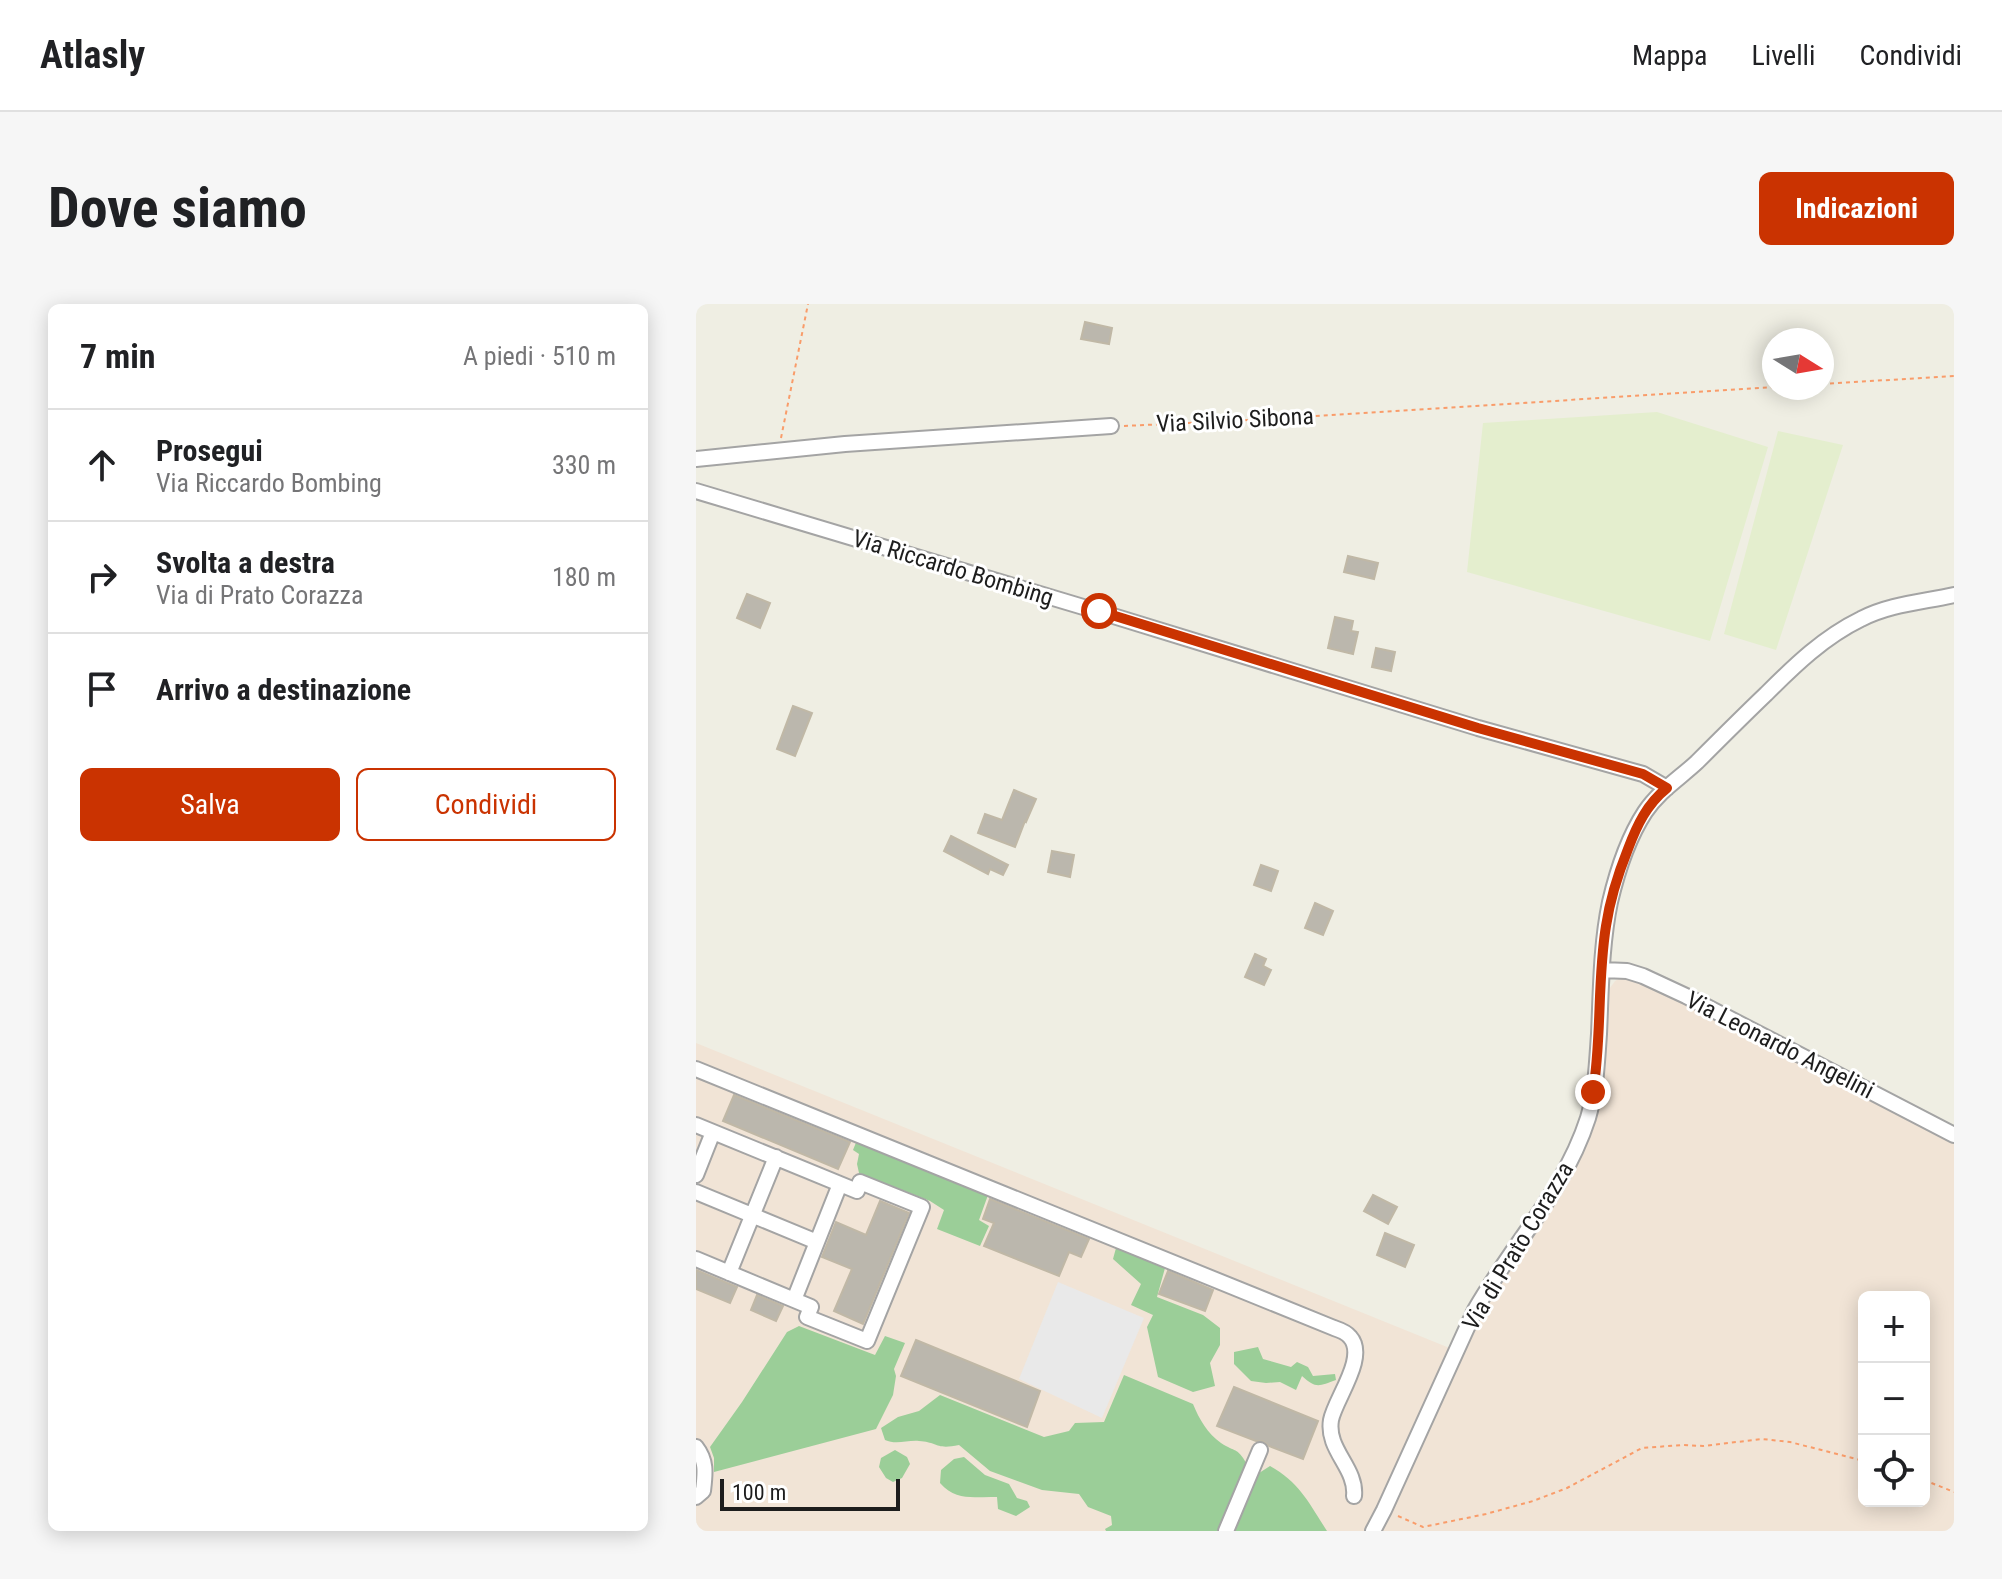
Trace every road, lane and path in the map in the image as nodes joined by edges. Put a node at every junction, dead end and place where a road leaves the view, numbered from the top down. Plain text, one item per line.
1 (808, 304) edge
2 (1954, 376) edge
3 (1834, 383) edge
4 (1762, 388) edge
5 (1111, 426) joint
6 (778, 451) junction
7 (696, 459) edge
8 (696, 491) edge
9 (1954, 595) edge
10 (1667, 788) junction
11 (1602, 970) junction
12 (696, 1069) edge
13 (696, 1125) edge
14 (713, 1132) junction
15 (1954, 1135) edge
16 (776, 1157) junction
17 (696, 1175) edge
18 (840, 1184) junction
19 (696, 1192) edge
20 (752, 1215) junction
21 (817, 1242) junction
22 (696, 1259) edge
23 (729, 1273) junction
24 (794, 1300) junction
25 (696, 1447) edge
26 (1260, 1450) dead end
27 (1858, 1459) edge
28 (1930, 1482) edge
29 (1954, 1492) edge
30 (1354, 1496) dead end
31 (696, 1497) edge
32 (1384, 1510) junction
33 (1439, 1523) junction
34 (1423, 1529) edge
35 (1226, 1531) edge
36 (1373, 1531) edge
37 (1439, 1531) edge

1 - 6 path
2 - 3 path
4 - 5 path, Via Silvio Sibona
5 - 6 street
6 - 7 street
8 - 10 street, Via Riccardo Bombing
9 - 10 street, Via di Prato Corazza
10 - 11 street, Via di Prato Corazza
11 - 15 street, Via Leonardo Angelini
11 - 32 street, Via di Prato Corazza
12 - 30 street
13 - 14 street
14 - 16 street
14 - 17 street
16 - 18 street
16 - 20 street
18 - 21 street
18 - 24 street
19 - 20 street
20 - 21 street
20 - 23 street
21 - 24 street
22 - 23 street
23 - 24 street
25 - 31 street
26 - 35 street
27 - 33 path
28 - 29 path
32 - 34 path
32 - 36 street, Via di Prato Corazza
33 - 34 path
33 - 37 path

